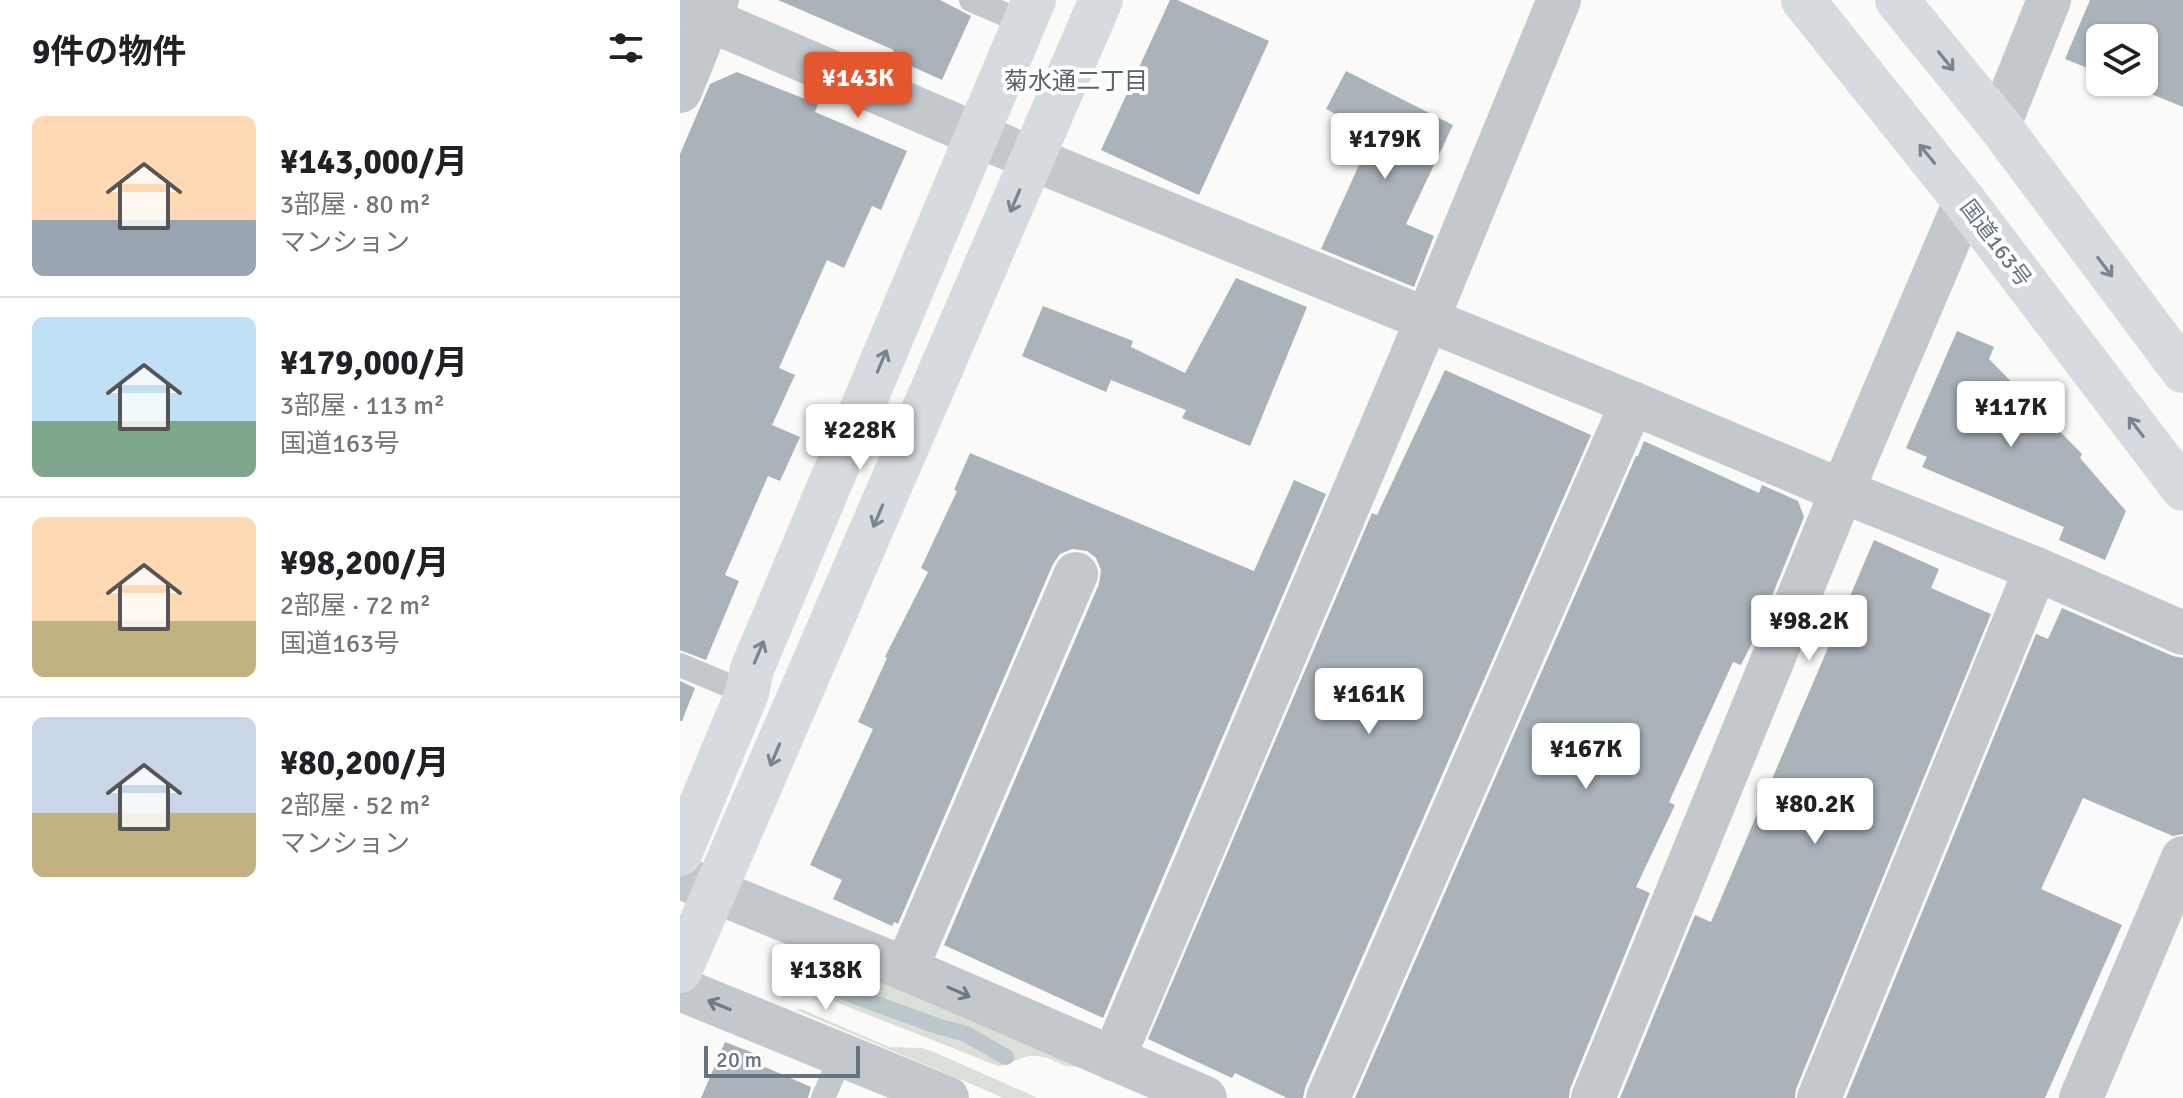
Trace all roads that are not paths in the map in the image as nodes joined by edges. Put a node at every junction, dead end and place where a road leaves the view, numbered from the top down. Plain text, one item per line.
1 (971, 0) edge
2 (1101, 0) edge
3 (1559, 0) edge
4 (1803, 0) edge
5 (1897, 0) edge
6 (2049, 0) edge
7 (702, 9) edge
8 (1030, 11) edge
9 (680, 91) edge
10 (1999, 125) junction
11 (978, 134) junction
12 (1033, 159) junction
13 (1965, 202) junction
14 (1427, 320) junction
15 (2183, 371) edge
16 (1632, 403) junction
17 (2183, 489) edge
18 (1842, 491) junction
19 (2036, 569) junction
20 (1076, 574) dead end
21 (2183, 633) edge
22 (680, 665) edge
23 (747, 693) junction
24 (680, 854) edge
25 (2183, 858) edge
26 (698, 884) edge
27 (906, 969) junction
28 (680, 971) edge
29 (680, 989) edge
30 (842, 1055) junction
31 (1113, 1059) junction
32 (823, 1098) edge
33 (947, 1098) edge
34 (1205, 1098) edge
35 (1328, 1098) edge
36 (1593, 1098) edge
37 (1819, 1098) edge
38 (2081, 1098) edge

1 - 8 lane
2 - 12 main road
3 - 14 street
13 -> 4 main road, 国道163号
5 -> 10 main road
6 - 10 street
7 - 9 street
7 - 11 street
8 - 11 main road
10 -> 15 main road
11 - 12 street
23 -> 11 main road
12 - 14 street
12 -> 26 main road
17 -> 13 main road, 国道163号
13 - 18 street
14 - 16 street
14 - 31 street
16 - 18 street
16 - 35 street
18 - 19 street
18 - 36 street
19 - 21 street
19 - 37 street
20 - 27 street
22 - 23 lane
23 - 24 main road
25 - 38 street
26 - 27 street
26 - 28 main road
27 -> 31 street
30 -> 29 street
30 - 32 lane
30 - 33 street
31 - 34 street

